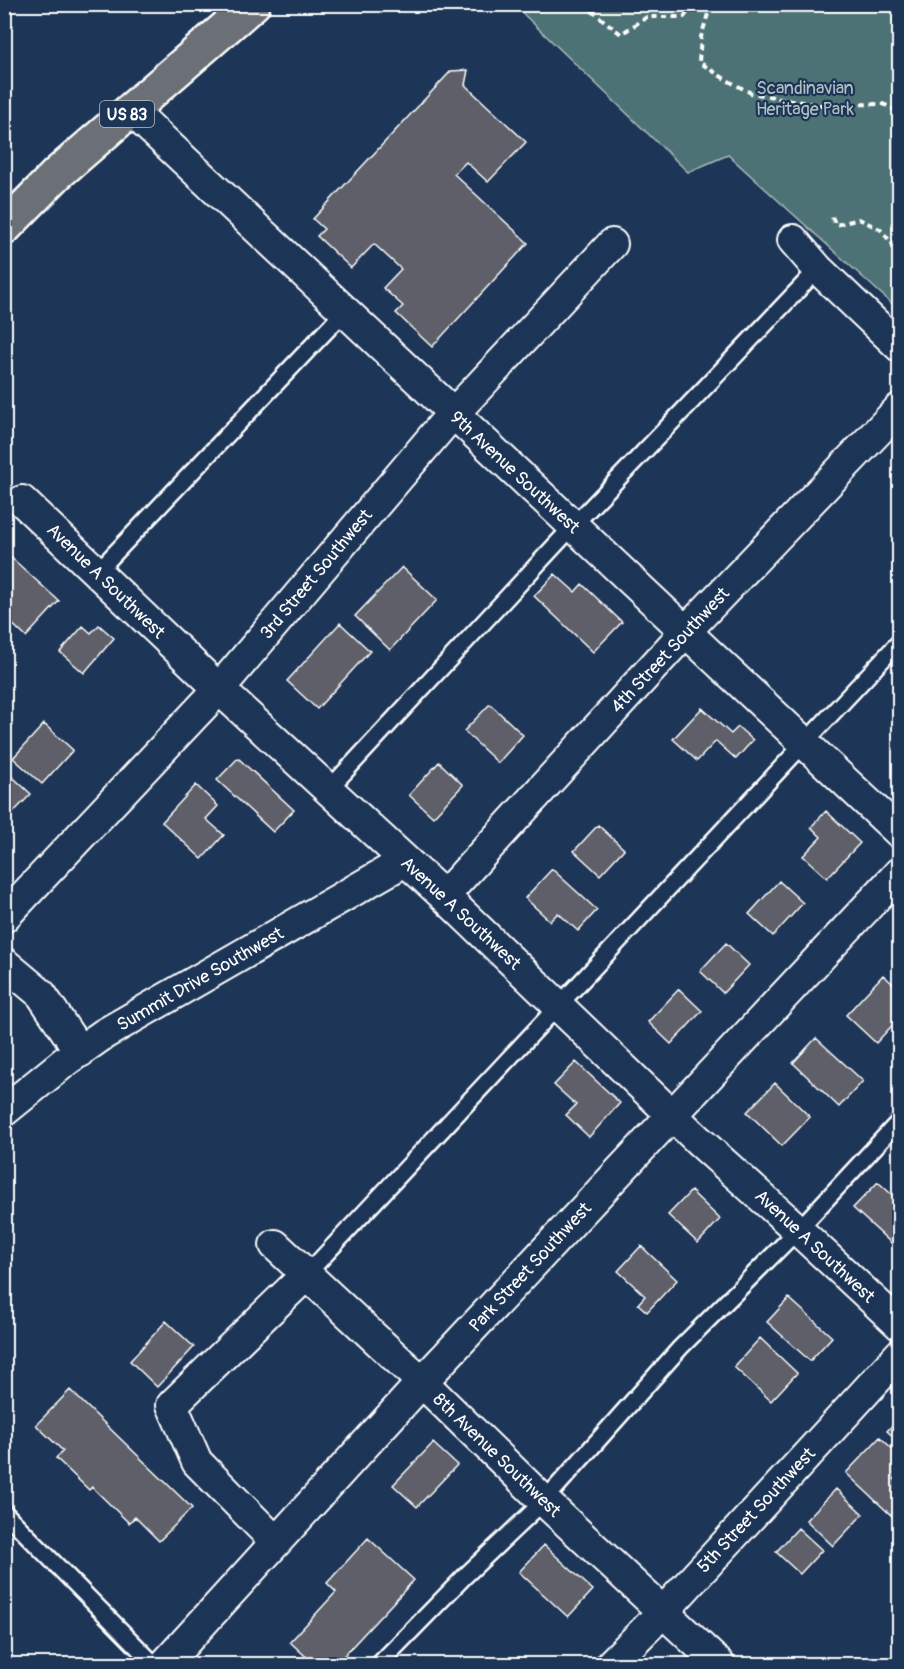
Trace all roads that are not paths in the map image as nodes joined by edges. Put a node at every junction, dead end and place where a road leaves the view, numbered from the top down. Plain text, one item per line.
1 (254, 4) edge
2 (131, 110) junction
3 (4, 228) edge
4 (793, 240) dead end
5 (612, 244) dead end
6 (818, 269) junction
7 (345, 311) junction
8 (900, 347) edge
9 (900, 408) edge
10 (453, 414) junction
11 (22, 501) dead end
12 (573, 526) junction
13 (97, 572) junction
14 (685, 632) junction
15 (900, 641) edge
16 (219, 689) junction
17 (805, 744) junction
18 (329, 789) junction
19 (900, 833) edge
20 (405, 861) junction
21 (900, 872) edge
22 (444, 896) junction
23 (11, 910) edge
24 (4, 963) edge
25 (559, 1005) junction
26 (80, 1052) junction
27 (4, 1111) edge
28 (673, 1114) junction
29 (900, 1120) edge
30 (798, 1230) junction
31 (275, 1245) dead end
32 (307, 1274) junction
33 (900, 1325) edge
34 (900, 1354) edge
35 (422, 1382) junction
36 (544, 1501) junction
37 (4, 1512) edge
38 (276, 1542) junction
39 (663, 1612) junction
40 (154, 1665) edge
41 (165, 1665) edge
42 (379, 1665) edge
43 (611, 1665) edge
44 (719, 1665) edge

1 - 2 main road, US 83
2 - 3 main road, US 83
2 - 7 street, 9th Avenue Southwest
4 - 6 street
5 - 10 street, 3rd Street Southwest
6 - 8 street
6 - 12 lane
7 - 10 street, 9th Avenue Southwest
7 - 13 lane
9 - 14 street, 4th Street Southwest
10 - 12 street, 9th Avenue Southwest
10 - 16 street, 3rd Street Southwest
11 - 13 street, Avenue A Southwest
12 - 14 street, 9th Avenue Southwest
12 - 18 lane
13 - 16 street, Avenue A Southwest
14 - 17 street, 9th Avenue Southwest
14 - 22 street, 4th Street Southwest
15 - 17 lane
16 - 18 street, Avenue A Southwest
16 - 23 street, 3rd Street Southwest
17 - 19 street, 9th Avenue Southwest
17 - 25 lane
18 - 20 street, Avenue A Southwest
20 - 22 street, Avenue A Southwest
20 - 26 street, Summit Drive Southwest
21 - 28 street, Park Street Southwest
22 - 25 street, Avenue A Southwest
24 - 26 street
25 - 28 street, Avenue A Southwest
25 - 32 lane
26 - 27 street, Summit Drive Southwest
28 - 30 street, Avenue A Southwest
28 - 35 street, Park Street Southwest
29 - 30 lane
30 - 33 street, Avenue A Southwest
30 - 36 lane
31 - 32 street, 8th Avenue Southwest
32 - 35 street, 8th Avenue Southwest
32 - 38 street
34 - 39 street, 5th Street Southwest
35 - 36 street, 8th Avenue Southwest
35 - 38 street, Park Street Southwest
36 - 39 street, 8th Avenue Southwest
36 - 42 lane
37 - 40 lane
38 - 41 street, Park Street Southwest
39 - 43 street, 5th Street Southwest
39 - 44 street, 8th Avenue Southwest

